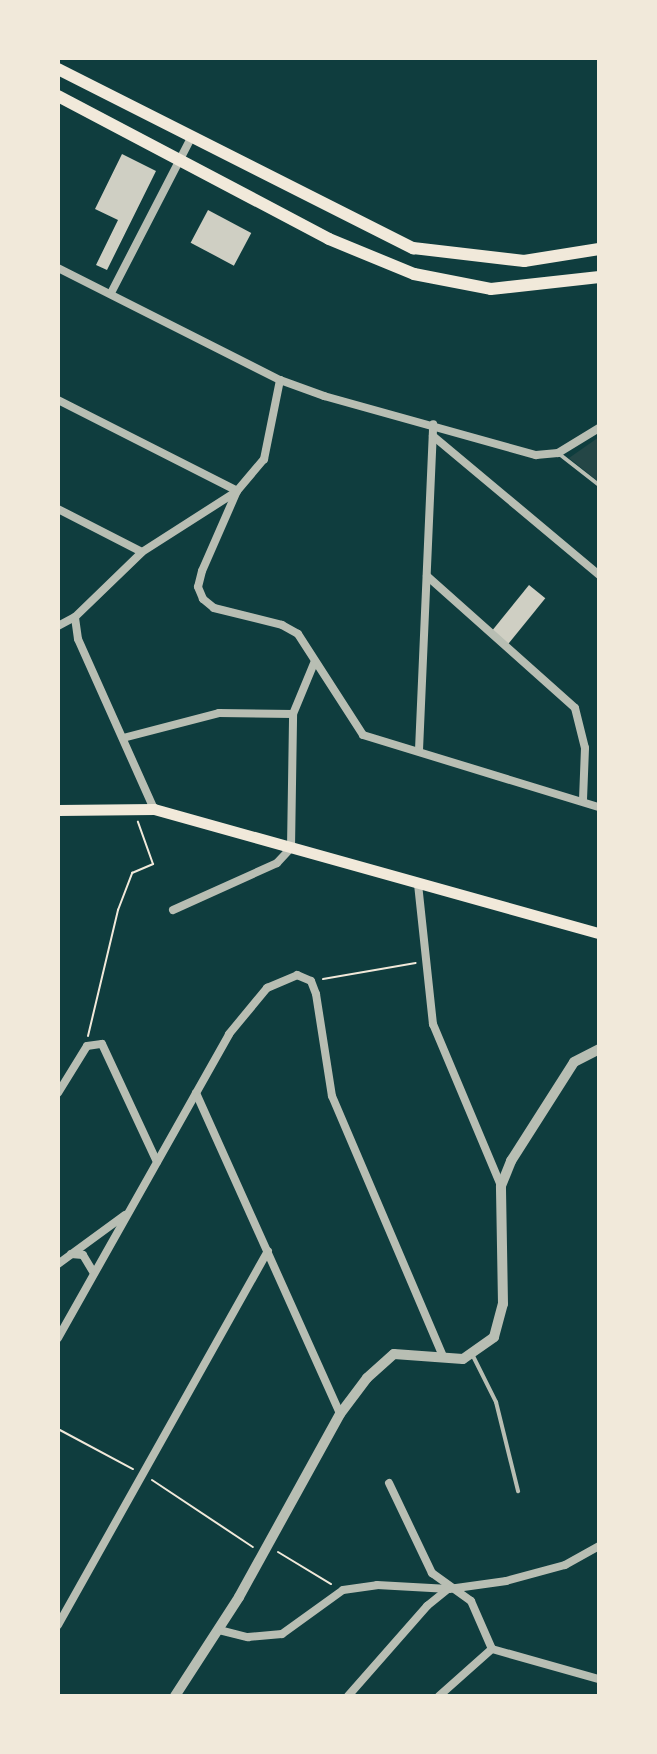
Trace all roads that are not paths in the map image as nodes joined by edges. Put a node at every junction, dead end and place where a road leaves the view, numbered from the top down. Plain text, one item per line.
1 (58, 69) edge
2 (58, 96) edge
3 (191, 138) junction
4 (178, 161) junction
5 (599, 249) edge
6 (58, 268) edge
7 (599, 277) edge
8 (111, 293) junction
9 (280, 380) junction
10 (58, 400) edge
11 (433, 424) junction
12 (599, 428) edge
13 (433, 436) junction
14 (558, 453) junction
15 (599, 485) edge
16 (237, 491) junction
17 (58, 509) edge
18 (142, 552) junction
19 (599, 575) edge
20 (427, 576) junction
21 (75, 617) junction
22 (58, 626) edge
23 (315, 661) junction
24 (293, 714) junction
25 (123, 738) junction
26 (419, 750) junction
27 (583, 801) junction
28 (599, 807) edge
29 (154, 809) junction
30 (58, 810) edge
31 (291, 848) junction
32 (418, 884) junction
33 (173, 910) dead end
34 (599, 933) edge
35 (599, 1049) edge
36 (58, 1093) edge
37 (196, 1093) junction
38 (157, 1162) junction
39 (501, 1186) junction
40 (129, 1213) junction
41 (268, 1251) junction
42 (71, 1255) junction
43 (58, 1264) edge
44 (94, 1274) junction
45 (58, 1338) edge
46 (472, 1354) junction
47 (443, 1356) junction
48 (340, 1414) junction
49 (389, 1483) dead end
50 (518, 1491) dead end
51 (599, 1546) edge
52 (449, 1589) junction
53 (58, 1625) edge
54 (219, 1630) junction
55 (492, 1649) junction
56 (599, 1679) edge
57 (175, 1696) edge
58 (348, 1696) edge
59 (439, 1696) edge

1 - 3 main road
2 - 4 main road
3 - 4 street
3 - 5 main road
4 - 7 main road
4 - 8 street
6 - 8 street
8 - 9 street
9 - 11 street
9 - 16 street
10 - 16 street
11 - 13 street
11 - 14 street
12 - 14 street
13 - 19 street
13 - 20 street
14 - 15 lane
16 - 18 street
16 - 23 street
17 - 18 street
18 - 21 street
20 - 26 street
20 - 27 street
21 - 22 street
21 - 25 street
23 - 24 street
23 - 26 street
24 - 25 street
24 - 31 street
25 - 29 street
26 - 27 street
27 - 28 street
29 - 30 main road
29 - 31 main road
31 - 32 main road
31 - 33 street
32 - 34 main road
32 - 39 street
35 - 39 street
36 - 38 street
37 - 38 street
37 - 41 street
37 - 47 street
38 - 40 street
39 - 46 street
40 - 42 street
40 - 44 street
41 - 48 street
41 - 53 street
42 - 43 street
42 - 44 street
44 - 45 street
46 - 47 street
46 - 50 lane
47 - 48 street
48 - 54 street
49 - 52 street
51 - 52 street
52 - 54 street
52 - 55 street
52 - 58 street
54 - 57 street
55 - 56 street
55 - 59 street

